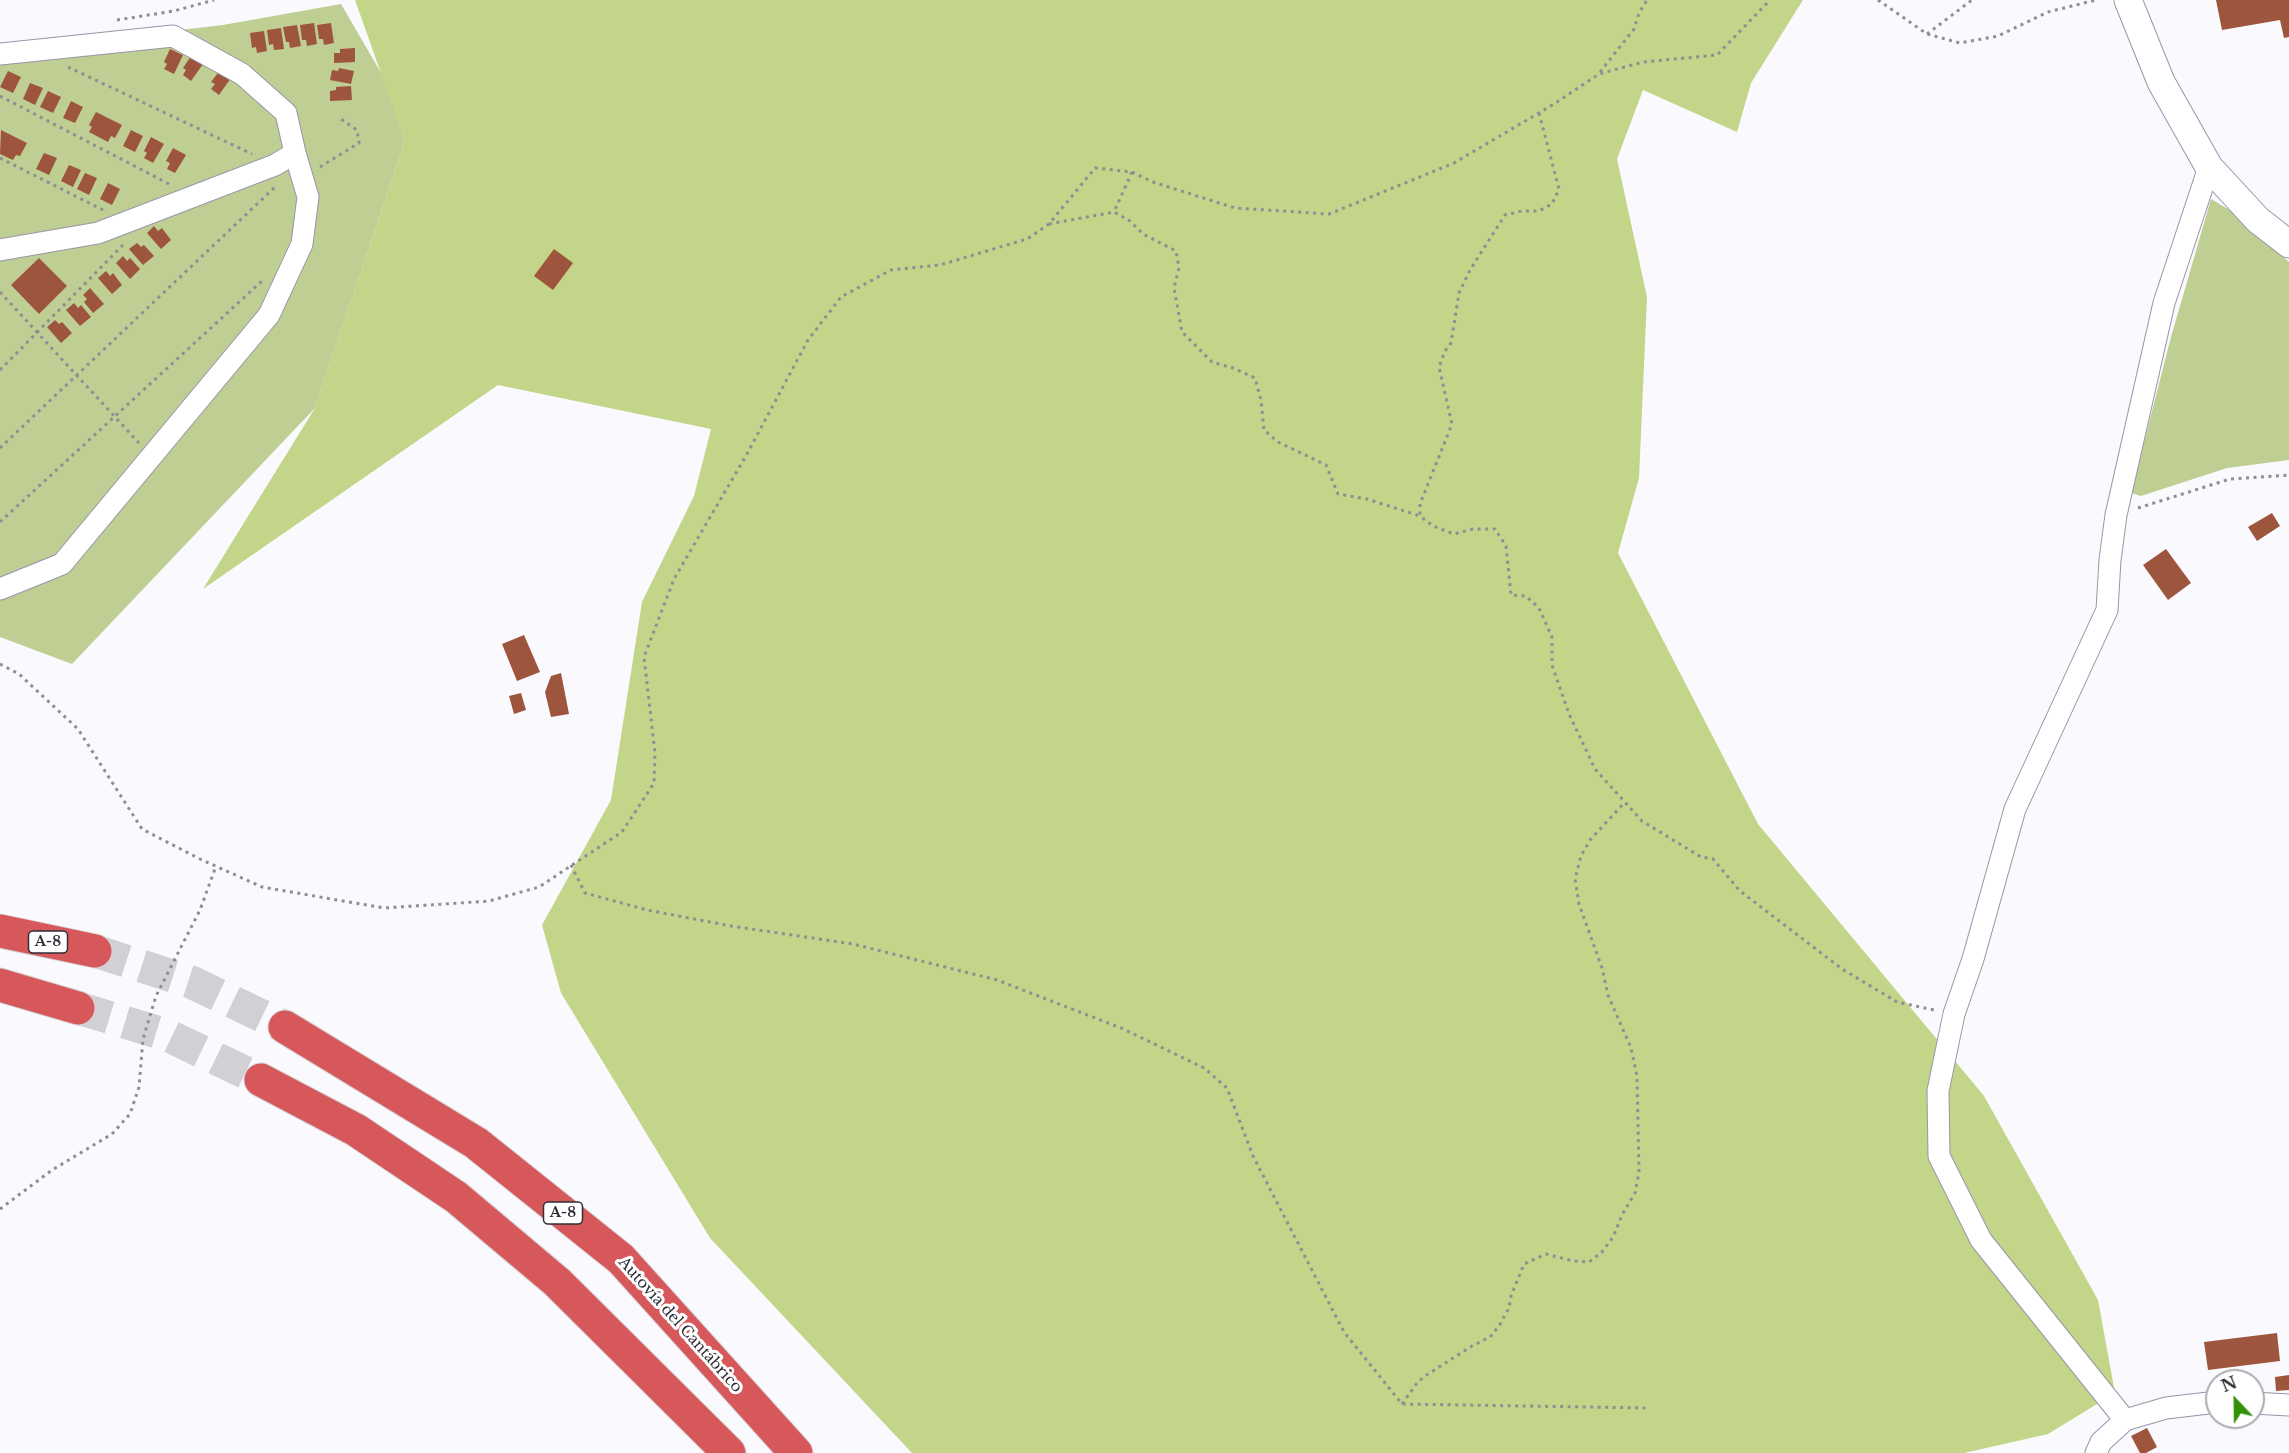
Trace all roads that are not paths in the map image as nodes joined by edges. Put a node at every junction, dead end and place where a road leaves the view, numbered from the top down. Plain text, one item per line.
1 (2128, 0) edge
2 (0, 54) edge
3 (295, 153) junction
4 (2209, 166) junction
5 (2289, 244) edge
6 (0, 250) edge
7 (0, 590) edge
8 (0, 914) edge
9 (0, 931) edge
10 (54, 943) junction
11 (95, 951) tunnel mouth
12 (0, 985) edge
13 (0, 993) edge
14 (285, 1027) tunnel mouth
15 (261, 1080) tunnel mouth
16 (2205, 1403) edge
17 (2265, 1404) edge
18 (2289, 1406) edge
19 (2125, 1420) junction
20 (729, 1453) edge
21 (796, 1453) edge
22 (2097, 1453) edge

1 - 4 street
2 - 3 street
3 - 6 street
3 - 7 street
4 - 5 street
4 - 19 street
8 - 10 highway
9 - 10 highway, A-8
10 - 11 highway, A-8
12 - 13 highway
14 - 21 highway, Autovía del Cantábrico / A-8
15 - 20 highway
16 - 19 street
17 - 18 street
19 - 22 street

